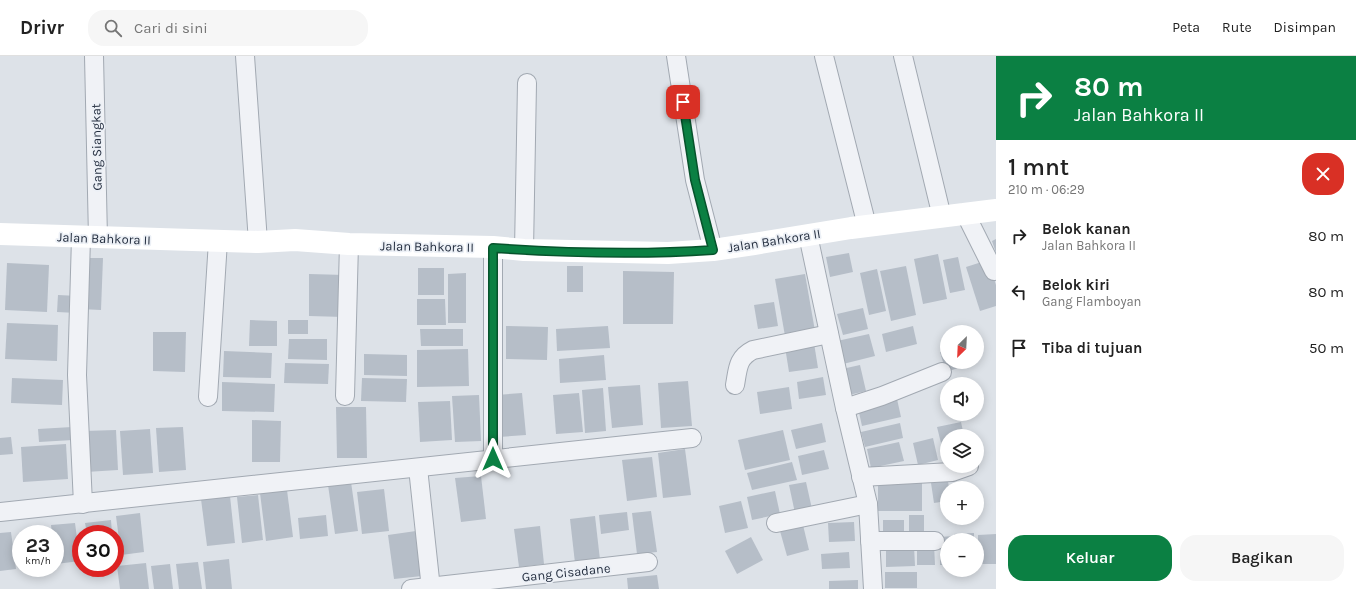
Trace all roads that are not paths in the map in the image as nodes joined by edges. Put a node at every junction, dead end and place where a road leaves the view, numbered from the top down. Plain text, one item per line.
1 (94, 56) edge
2 (245, 56) edge
3 (676, 56) edge
4 (824, 56) edge
5 (903, 56) edge
6 (527, 83) dead end
7 (996, 210) edge
8 (964, 214) junction
9 (942, 216) junction
10 (867, 226) junction
11 (0, 234) edge
12 (808, 235) junction
13 (90, 238) junction
14 (218, 241) junction
15 (258, 242) junction
16 (349, 244) junction
17 (493, 248) junction
18 (524, 250) junction
19 (713, 250) junction
20 (994, 271) dead end
21 (829, 334) junction
22 (942, 372) dead end
23 (735, 385) dead end
24 (345, 396) dead end
25 (208, 397) dead end
26 (845, 408) junction
27 (692, 438) dead end
28 (493, 459) junction
29 (418, 468) junction
30 (940, 473) edge
31 (861, 477) junction
32 (83, 504) junction
33 (868, 504) junction
34 (0, 512) edge
35 (776, 523) dead end
36 (870, 541) junction
37 (935, 541) dead end
38 (648, 562) dead end
39 (431, 588) edge
40 (411, 589) edge
41 (873, 589) edge

1 - 13 street, Gang Siangkat
2 - 15 street
3 - 19 street
4 - 10 street
5 - 9 street
6 - 18 street
7 - 8 street, Jalan Bahkora II
8 - 9 street, Jalan Bahkora II
8 - 20 street
9 - 10 street, Jalan Bahkora II
10 - 12 street, Jalan Bahkora II
11 - 13 street, Jalan Bahkora II
12 - 19 street, Jalan Bahkora II
12 - 21 street
13 - 14 street, Jalan Bahkora II
13 - 32 street, Gang Siangkat
14 - 15 street, Jalan Bahkora II
14 - 25 street
15 - 16 street, Jalan Bahkora II
16 - 17 street, Jalan Bahkora II
16 - 24 street
17 - 18 street, Jalan Bahkora II
17 - 28 street
18 - 19 street, Jalan Bahkora II
21 - 23 street
21 - 26 street
22 - 26 street
26 - 31 street
27 - 28 street
28 - 29 street
29 - 32 street
29 - 39 street
30 - 31 street
31 - 33 street
32 - 34 street
33 - 35 street
33 - 36 street
36 - 37 street
36 - 41 street
38 - 39 street, Gang Cisadane
39 - 40 street, Gang Cisadane

